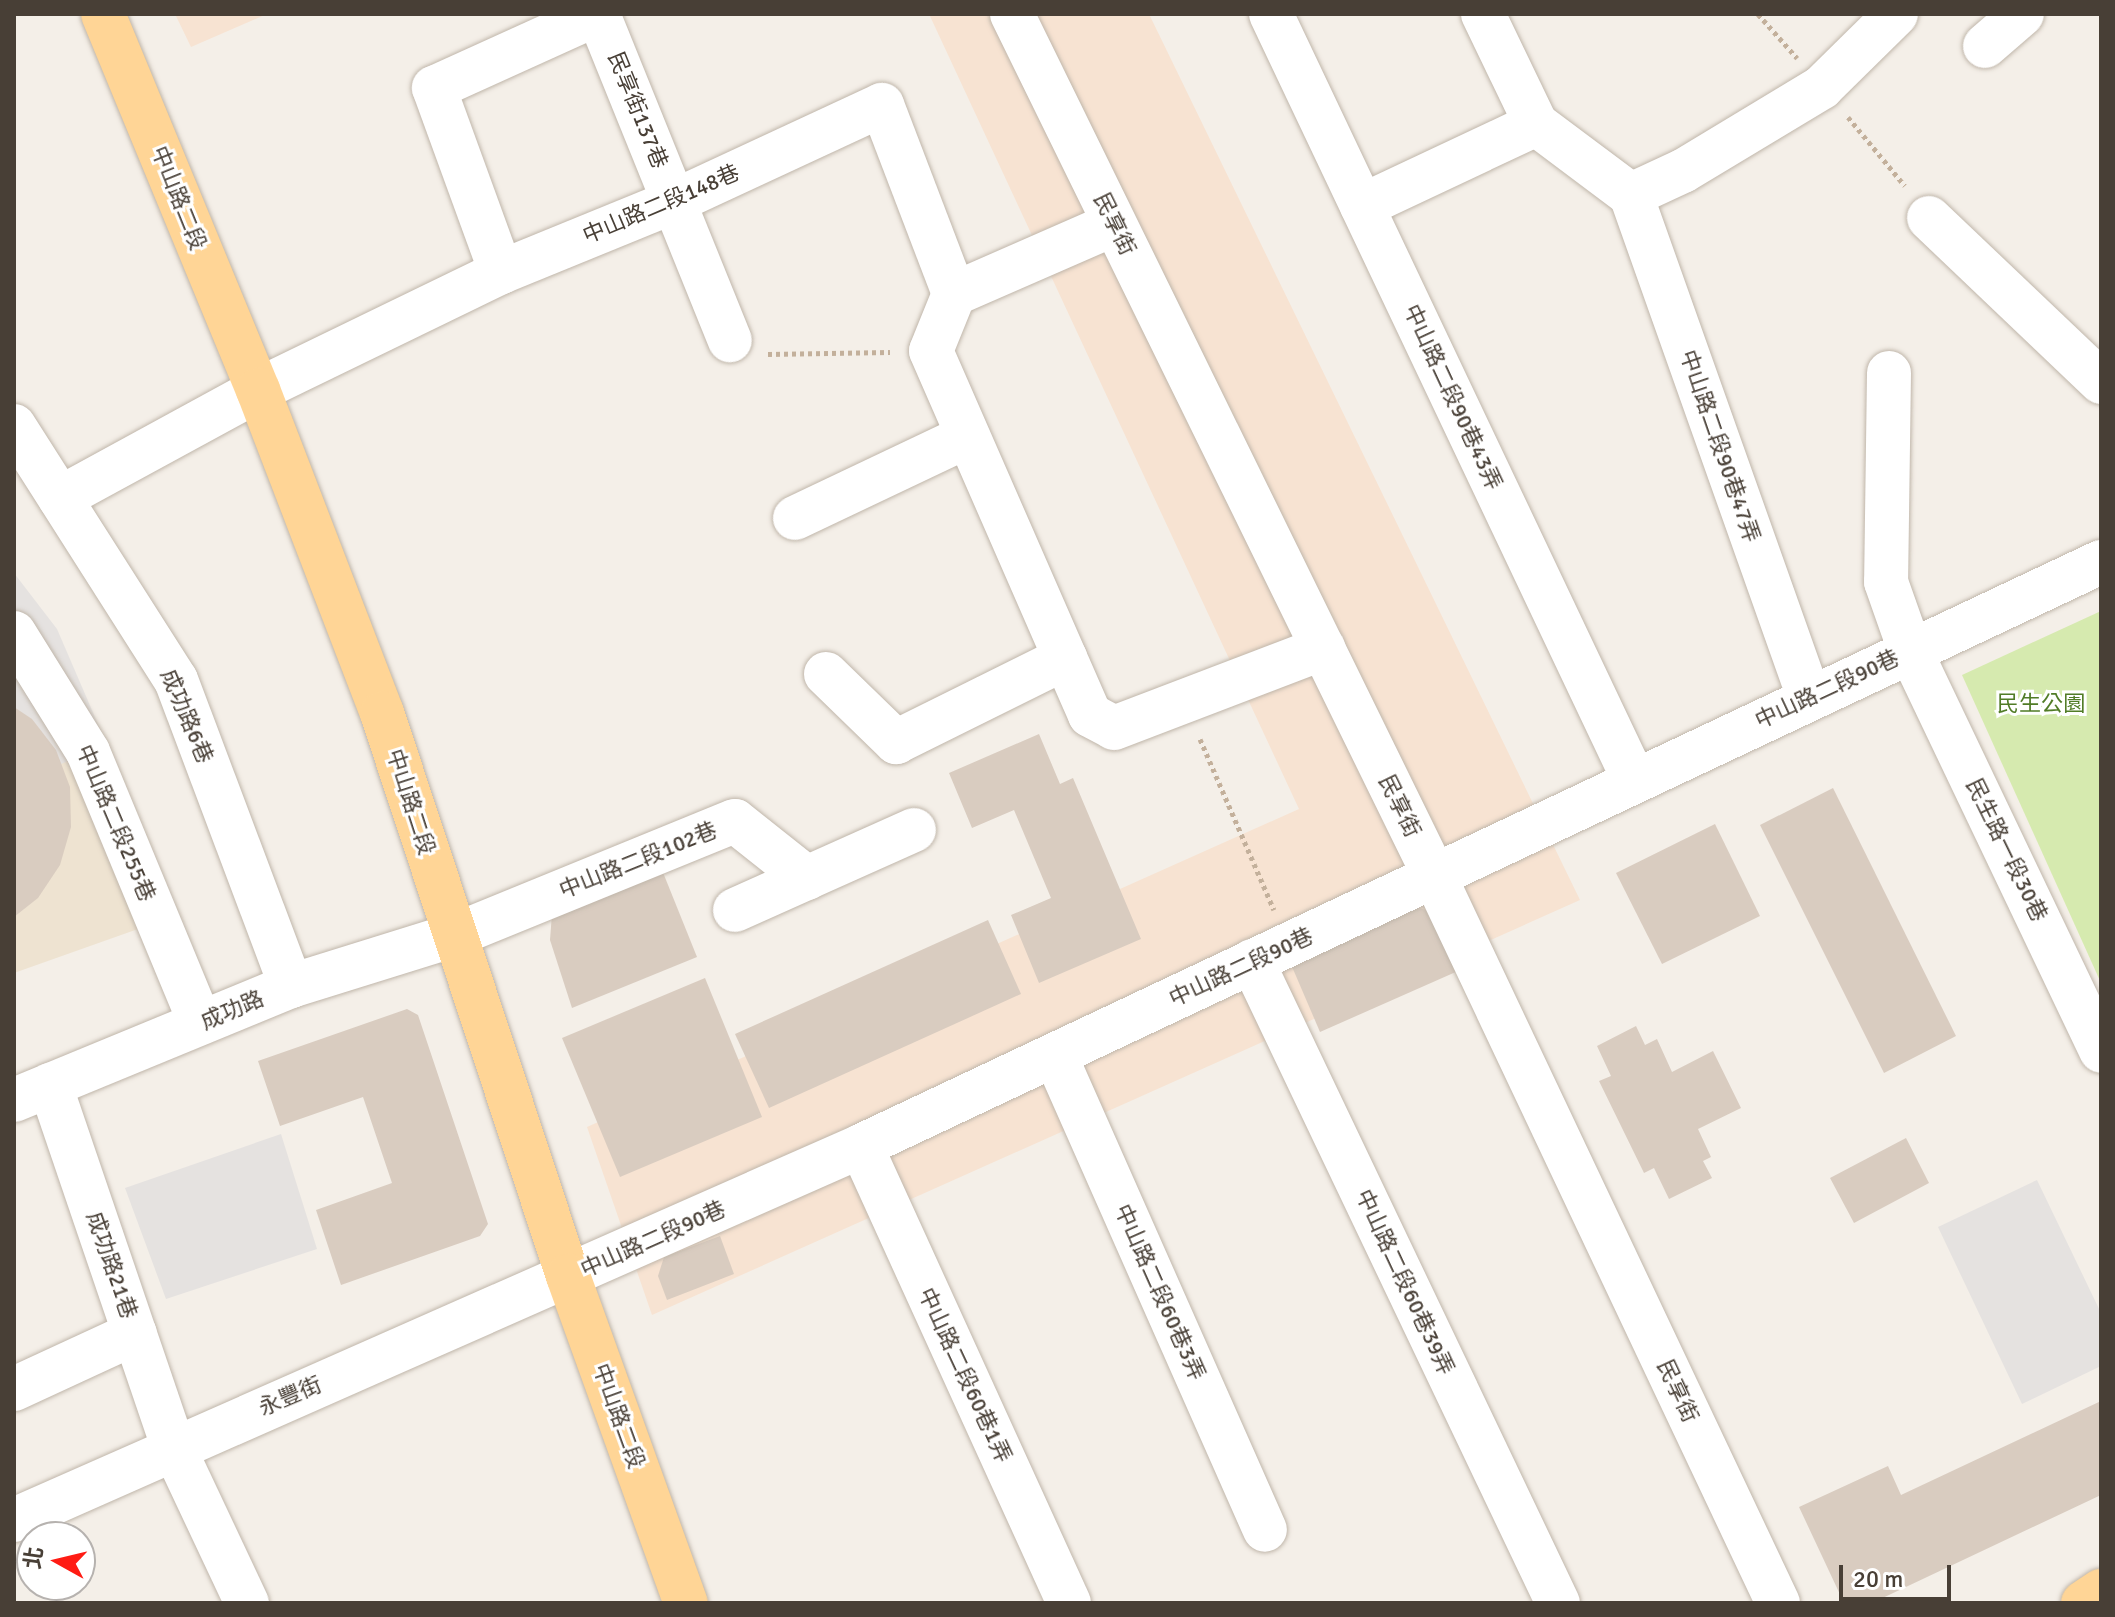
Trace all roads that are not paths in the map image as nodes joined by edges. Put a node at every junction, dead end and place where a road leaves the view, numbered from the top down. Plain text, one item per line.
1 (103, 14) edge
2 (598, 14) edge
3 (1012, 14) edge
4 (1271, 14) edge
5 (1483, 14) edge
6 (1896, 14) edge
7 (2022, 14) edge
8 (1985, 46) dead end
9 (1536, 124) junction
10 (1631, 195) junction
11 (675, 201) junction
12 (1362, 206) junction
13 (1929, 218) dead end
14 (1114, 224) junction
15 (501, 272) junction
16 (954, 294) junction
17 (730, 340) road end
18 (1889, 373) dead end
19 (2101, 382) edge
20 (258, 390) junction
21 (14, 426) edge
22 (968, 436) junction
23 (60, 498) junction
24 (795, 518) dead end
25 (2101, 562) edge
26 (14, 633) edge
27 (1323, 648) junction
28 (1910, 650) junction
29 (1065, 658) junction
30 (826, 674) dead end
31 (1809, 697) junction
32 (1634, 780) junction
33 (914, 830) dead end
34 (1434, 875) junction
35 (807, 878) junction
36 (735, 910) dead end
37 (455, 935) junction
38 (1270, 953) junction
39 (291, 986) junction
40 (200, 1023) junction
41 (2101, 1051) edge
42 (1055, 1055) junction
43 (32, 1093) edge
44 (861, 1146) junction
45 (568, 1276) junction
46 (135, 1333) junction
47 (14, 1389) edge
48 (173, 1446) junction
49 (14, 1520) edge
50 (1265, 1530) dead end
51 (2101, 1591) edge
52 (247, 1603) edge
53 (686, 1603) edge
54 (1069, 1603) edge
55 (1558, 1603) edge
56 (1778, 1603) edge
57 (2083, 1603) edge

1 - 20 main road, 中山路二段
2 - 11 street, 民享街137巷
2 - 15 street
3 - 14 street, 民享街
4 - 12 street, 中山路二段90巷43弄
5 - 9 street
6 - 10 street
7 - 8 street
9 - 10 street
9 - 12 street
10 - 31 street, 中山路二段90巷47弄
11 - 15 street, 中山路二段148巷
11 - 16 street, 中山路二段148巷
11 - 17 street, 民享街137巷
12 - 32 street, 中山路二段90巷43弄
13 - 19 street
14 - 16 street
14 - 27 street, 民享街
15 - 20 street, 中山路二段148巷
16 - 22 street
18 - 28 street, 民生路一段30巷
20 - 23 street, 中山路二段148巷
20 - 37 main road, 中山路二段
21 - 23 street, 成功路6巷
22 - 24 street
22 - 29 street
23 - 39 street, 成功路6巷
25 - 28 street, 中山路二段90巷
26 - 40 street, 中山路二段255巷
27 - 29 street
27 - 34 street, 民享街
28 - 31 street, 中山路二段90巷
28 - 41 street, 民生路一段30巷
29 - 30 street
31 - 32 street, 中山路二段90巷
32 - 34 street, 中山路二段90巷
33 - 35 street
34 - 38 street, 中山路二段90巷
34 - 56 street, 民享街
35 - 36 street
35 - 37 street, 中山路二段102巷
37 - 39 street, 成功路
37 - 45 main road, 中山路二段
38 - 42 street, 中山路二段90巷
38 - 55 street, 中山路二段60巷39弄
39 - 40 street, 成功路
40 - 43 street, 成功路
42 - 44 street, 中山路二段90巷
42 - 50 street, 中山路二段60巷3弄
43 - 46 street, 成功路21巷
44 - 45 street, 中山路二段90巷
44 - 54 street, 中山路二段60巷1弄
45 - 48 street, 永豐街
45 - 53 main road, 中山路二段
46 - 47 street
46 - 48 street, 成功路21巷
48 - 49 street, 永豐街
48 - 52 street, 成功路21巷
51 - 57 main road

